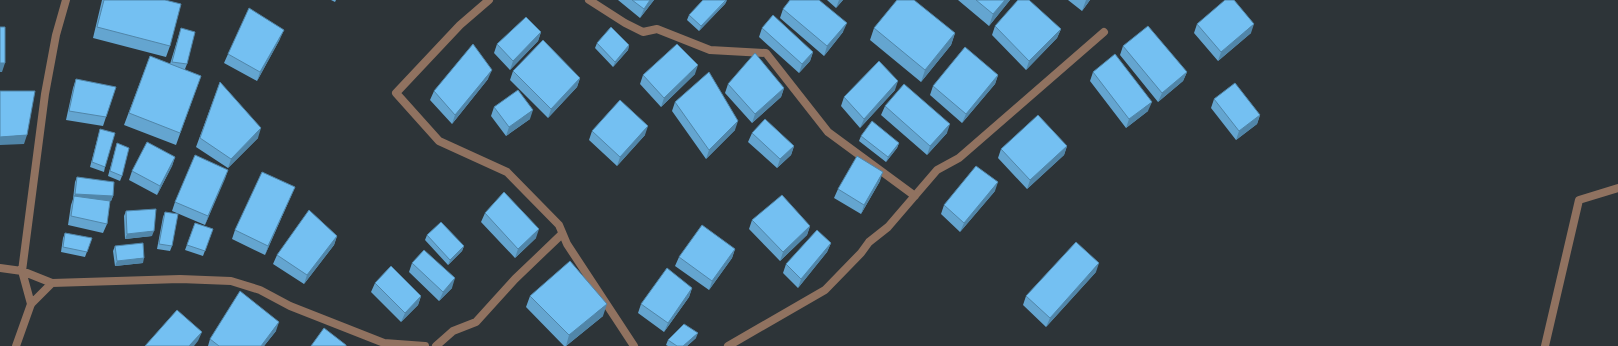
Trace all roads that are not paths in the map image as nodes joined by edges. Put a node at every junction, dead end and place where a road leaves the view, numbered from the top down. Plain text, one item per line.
1 (66, 0) edge
2 (489, 0) edge
3 (589, 0) edge
4 (1104, 32) dead end
5 (1618, 188) edge
6 (915, 196) junction
7 (562, 234) junction
8 (0, 268) edge
9 (22, 271) junction
10 (52, 283) junction
11 (31, 304) junction
12 (16, 346) edge
13 (425, 346) edge
14 (436, 346) edge
15 (634, 346) edge
16 (728, 346) edge
17 (1545, 346) edge

1 - 9 street
2 - 7 street
3 - 6 street
4 - 6 street
5 - 17 street
6 - 16 street
7 - 14 street
7 - 15 street
8 - 9 street
9 - 10 street
9 - 11 street
10 - 11 street
10 - 13 street
11 - 12 street

